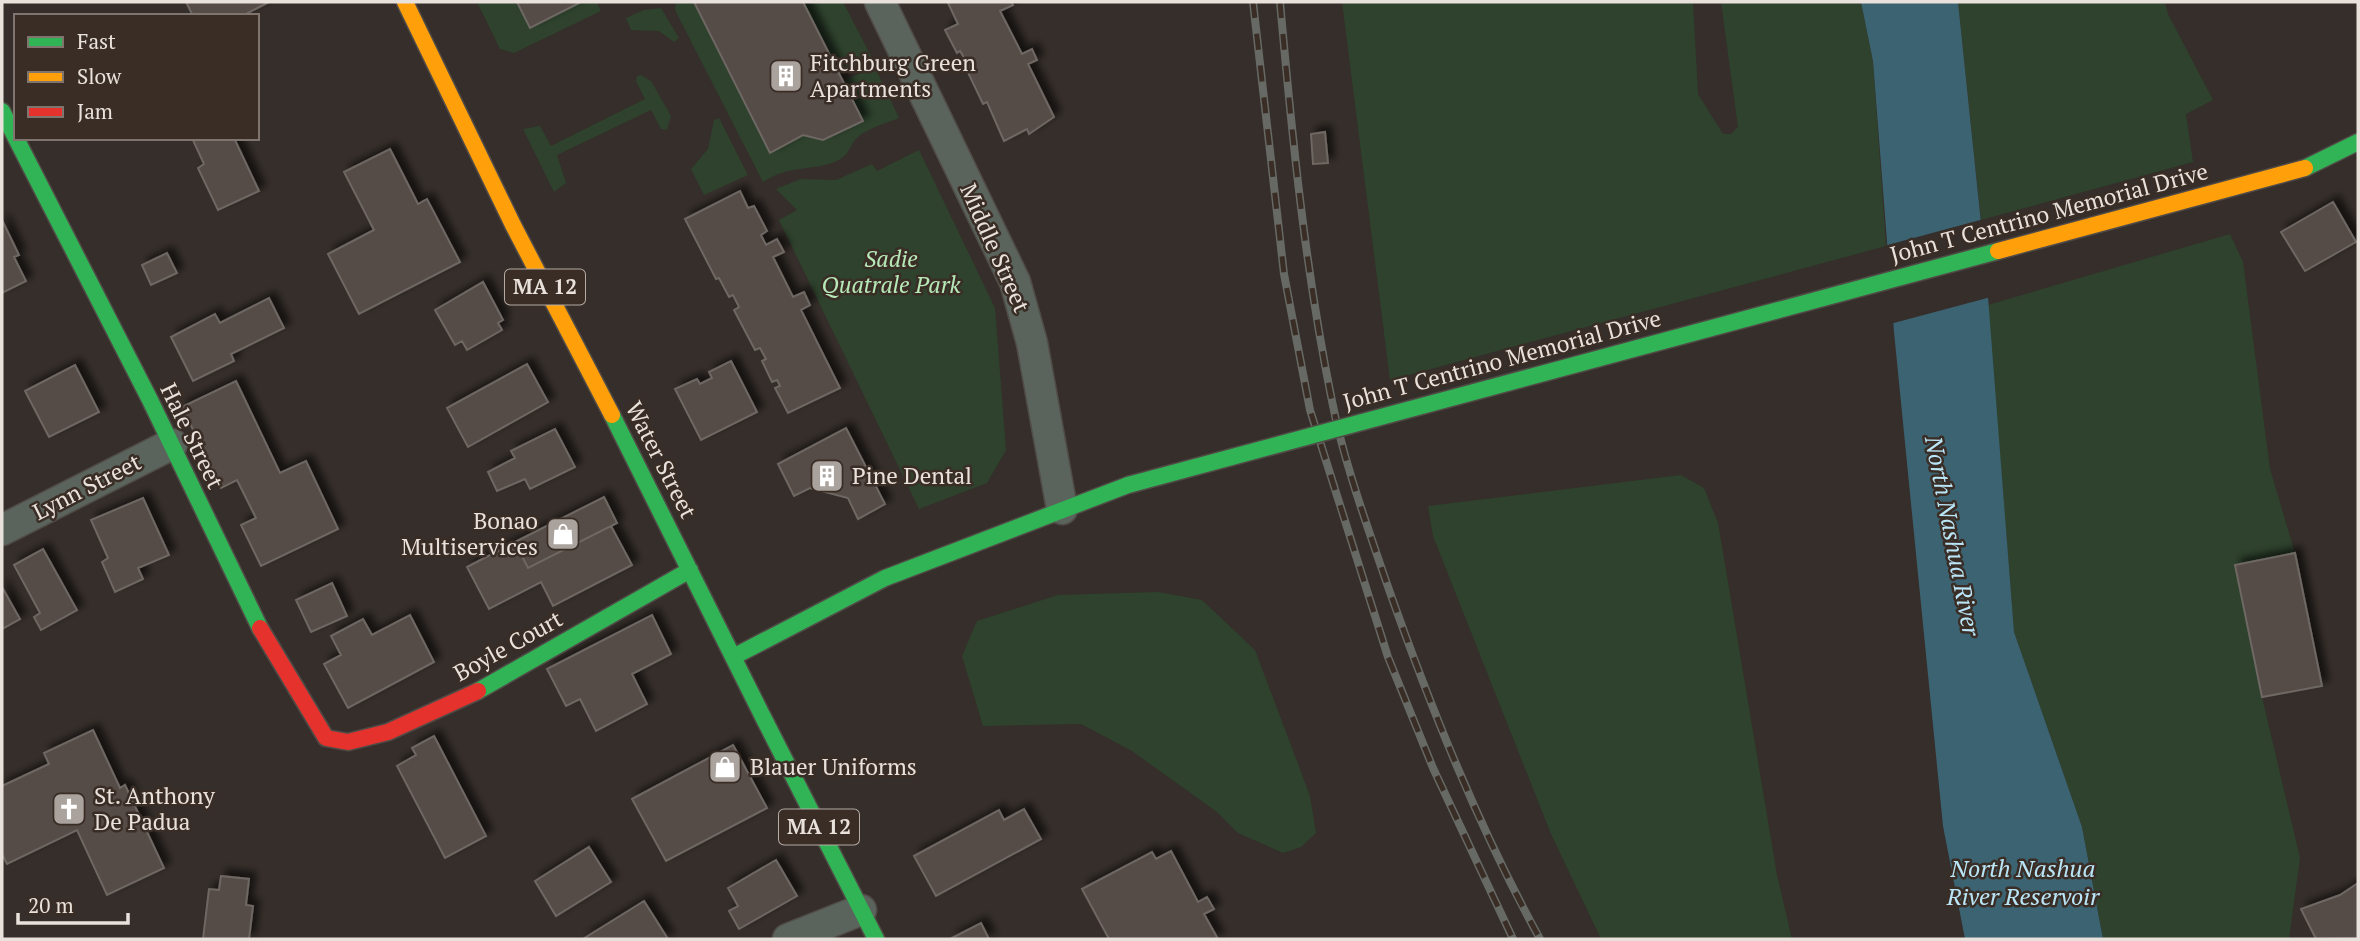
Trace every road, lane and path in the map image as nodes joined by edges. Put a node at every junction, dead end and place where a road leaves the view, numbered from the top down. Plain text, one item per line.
1 (405, 2) edge
2 (880, 2) edge
3 (2, 111) edge
4 (14, 134) edge
5 (17, 140) edge
6 (2358, 142) edge
7 (172, 443) junction
8 (1062, 509) junction
9 (2, 530) edge
10 (690, 569) junction
11 (733, 657) junction
12 (340, 740) joint
13 (861, 910) junction
14 (789, 939) edge
15 (876, 939) edge

1 - 10 main road, Water Street / MA 12
2 - 8 street, Middle Street
3 - 4 main road, Hale Street
5 - 7 main road, Hale Street
6 - 8 main road, John T Centrino Memorial Drive, bridge
7 - 9 street, Lynn Street
7 - 12 main road, Hale Street
8 - 11 main road, John T Centrino Memorial Drive
10 - 11 main road, Water Street / MA 12
10 - 12 main road, Boyle Court
11 - 13 main road, Water Street / MA 12
13 - 14 street
13 - 15 main road, Water Street / MA 12

